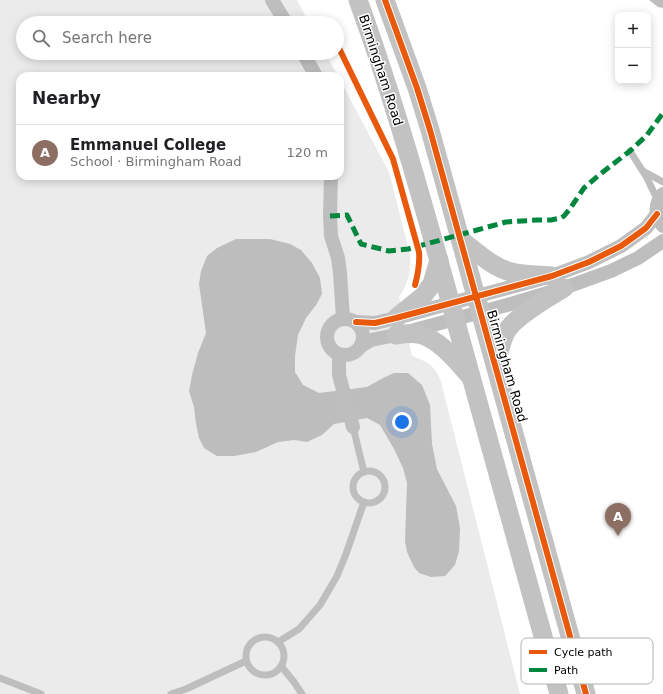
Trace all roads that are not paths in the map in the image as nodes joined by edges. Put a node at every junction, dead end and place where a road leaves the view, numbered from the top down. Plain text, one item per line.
1 (272, 0) edge
2 (358, 0) edge
3 (386, 0) edge
4 (282, 16) edge
5 (307, 60) edge
6 (314, 72) edge
7 (630, 151) dead end
8 (643, 171) junction
9 (331, 180) edge
10 (663, 182) edge
11 (660, 209) edge
12 (461, 240) junction
13 (663, 241) edge
14 (439, 260) junction
15 (558, 282) junction
16 (479, 304) junction
17 (453, 311) junction
18 (350, 320) junction
19 (396, 326) junction
20 (361, 346) junction
21 (339, 355) junction
22 (496, 365) junction
23 (471, 377) junction
24 (353, 427) joint
25 (364, 472) junction
26 (364, 502) junction
27 (543, 638) edge
28 (571, 638) edge
29 (278, 642) junction
30 (246, 661) junction
31 (281, 666) junction
32 (0, 678) edge
33 (556, 684) edge
34 (583, 684) edge
35 (41, 694) edge
36 (171, 694) edge
37 (302, 694) edge
38 (559, 694) edge
39 (586, 694) edge

1 - 4 street
2 - 14 street, Birmingham Road
3 - 12 street, Birmingham Road
5 - 6 street
7 - 8 lane
8 - 10 lane
8 - 11 lane
9 - 18 street
11 - 15 street
12 - 15 street
12 - 16 street, Birmingham Road
13 - 15 street
14 - 17 street, Birmingham Road
14 - 19 street
15 - 16 street
15 - 22 street
16 - 17 street
16 - 22 street, Birmingham Road
17 - 19 street
17 - 23 street, Birmingham Road
18 - 19 street
18 - 20 street
18 - 21 street
19 - 20 street
19 - 23 street
20 - 21 street
21 - 24 street
22 - 28 street, Birmingham Road
23 - 27 street, Birmingham Road
24 - 25 lane
25 - 26 lane
25 - 26 lane
26 - 29 lane
29 - 30 lane
29 - 31 lane
30 - 31 lane
30 - 36 lane
31 - 37 lane
32 - 35 lane
33 - 38 street, Birmingham Road
34 - 39 street, Birmingham Road

